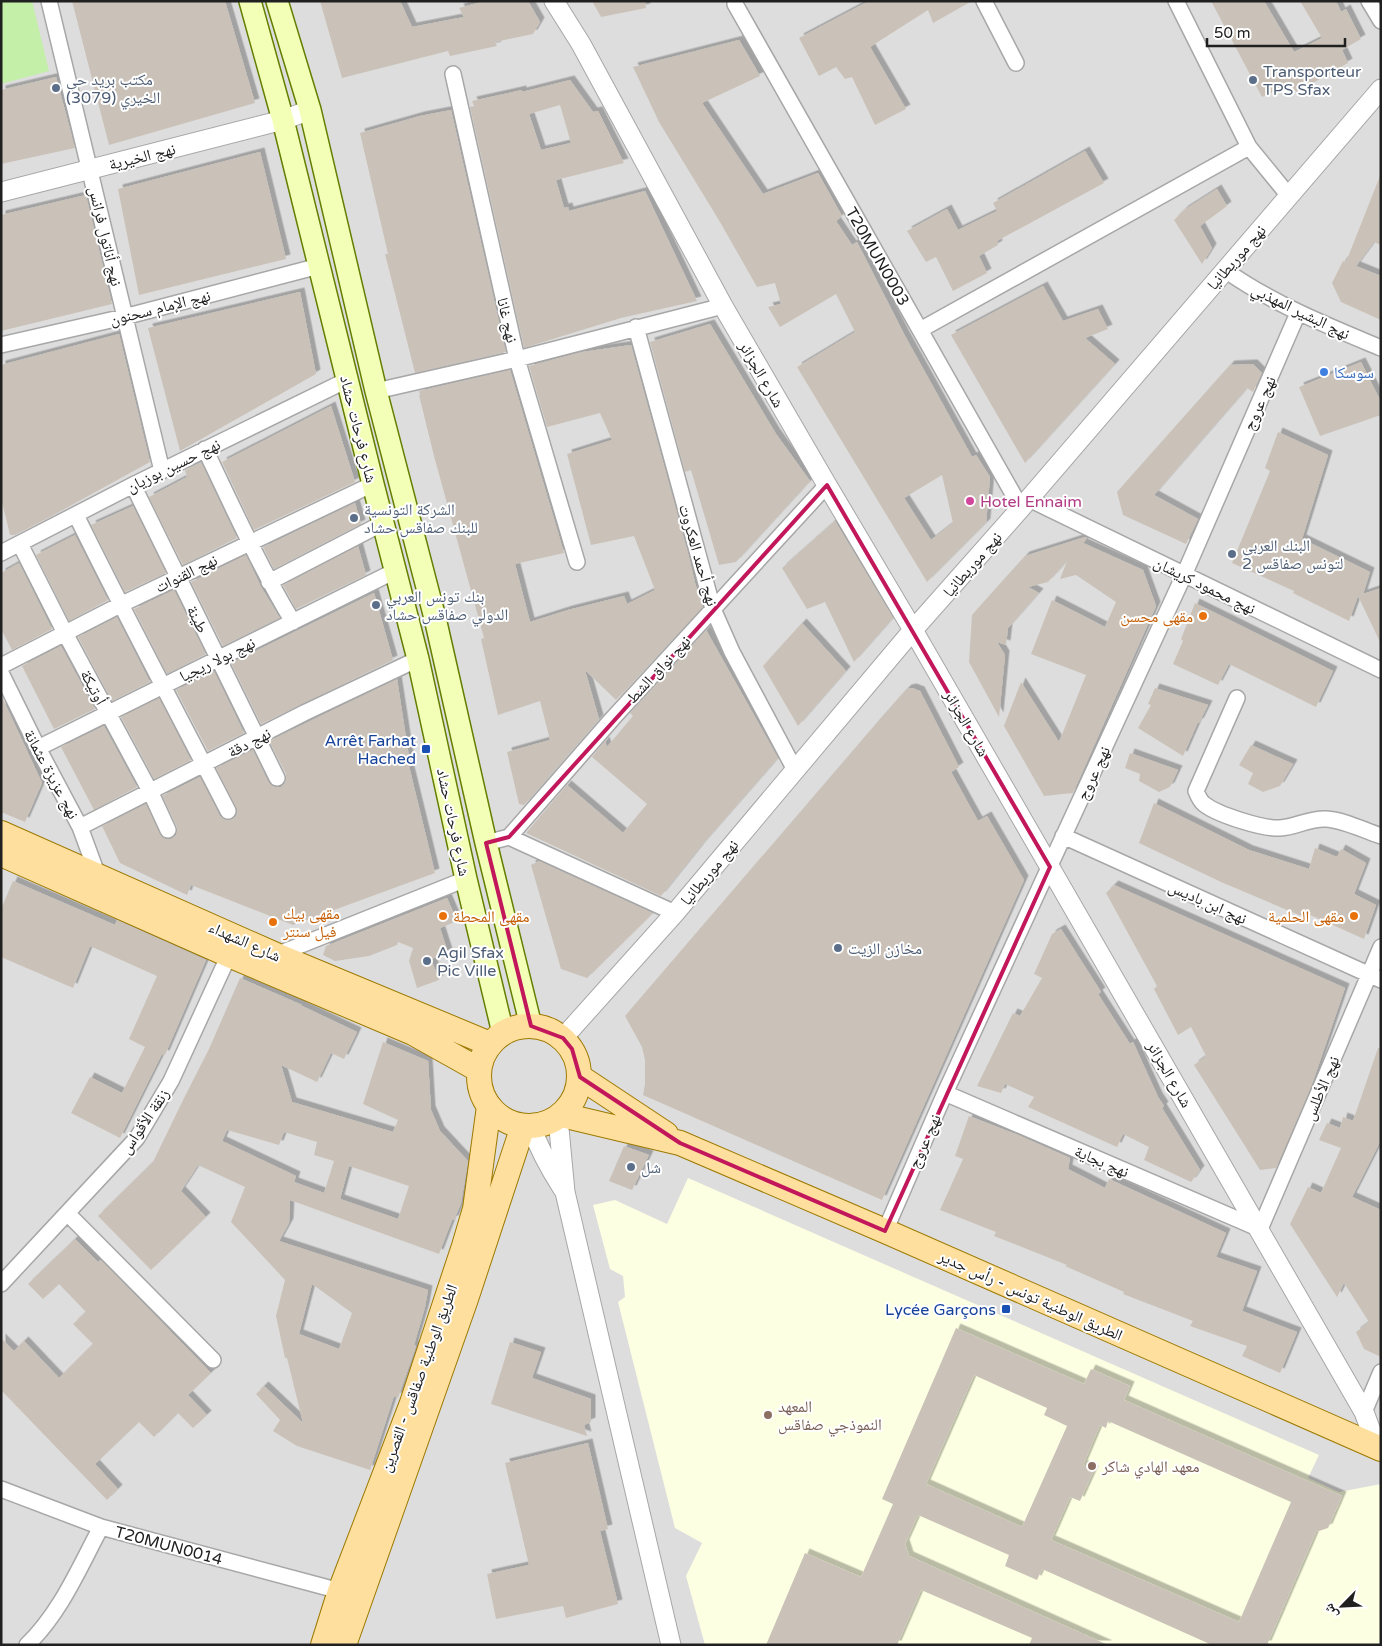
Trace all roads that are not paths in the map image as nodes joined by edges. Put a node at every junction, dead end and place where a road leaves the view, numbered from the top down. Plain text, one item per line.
1 (49, 1) edge
2 (250, 1) edge
3 (277, 1) edge
4 (554, 1) edge
5 (1176, 1) edge
6 (1369, 1) edge
7 (735, 4) dead end
8 (990, 4) edge
9 (1381, 21) edge
10 (1016, 63) dead end
11 (453, 74) dead end
12 (1381, 89) edge
13 (310, 110) junction
14 (282, 120) junction
15 (1249, 147) junction
16 (91, 169) junction
17 (1, 192) edge
18 (1289, 196) junction
19 (319, 266) junction
20 (1224, 270) junction
21 (723, 306) junction
22 (1298, 313) junction
23 (124, 317) junction
24 (636, 327) junction
25 (920, 330) junction
26 (1, 345) edge
27 (1381, 348) edge
28 (516, 358) junction
29 (347, 380) junction
30 (376, 391) junction
31 (205, 449) junction
32 (162, 471) junction
33 (373, 484) junction
34 (133, 485) junction
35 (827, 485) junction
36 (1025, 504) junction
37 (76, 515) junction
38 (384, 524) junction
39 (249, 543) junction
40 (20, 544) junction
41 (1, 553) edge
42 (577, 562) dead end
43 (395, 571) junction
44 (1184, 575) junction
45 (178, 577) junction
46 (269, 582) junction
47 (120, 605) junction
48 (713, 609) junction
49 (294, 622) junction
50 (913, 630) junction
51 (65, 633) junction
52 (217, 658) junction
53 (418, 658) junction
54 (1, 666) edge
55 (1381, 670) edge
56 (1, 673) edge
57 (164, 686) junction
58 (1237, 698) dead end
59 (108, 714) junction
60 (257, 738) junction
61 (38, 748) junction
62 (204, 764) junction
63 (795, 770) junction
64 (277, 778) dead end
65 (150, 792) junction
66 (228, 811) dead end
67 (80, 827) junction
68 (168, 830) dead end
69 (1063, 836) junction
70 (1381, 836) edge
71 (509, 837) junction
72 (486, 843) junction
73 (2, 852) edge
74 (1050, 868) junction
75 (98, 876) junction
76 (466, 879) junction
77 (675, 913) junction
78 (1381, 946) edge
79 (276, 954) junction
80 (229, 955) junction
81 (1375, 978) edge
82 (531, 1026) junction
83 (497, 1038) junction
84 (562, 1038) junction
85 (479, 1070) junction
86 (580, 1077) junction
87 (945, 1093) junction
88 (489, 1106) junction
89 (560, 1116) junction
90 (527, 1126) junction
91 (680, 1143) junction
92 (566, 1192) junction
93 (67, 1213) junction
94 (1260, 1229) junction
95 (884, 1231) junction
96 (1, 1284) edge
97 (213, 1360) dead end
98 (1381, 1372) edge
99 (1364, 1412) junction
100 (1379, 1448) edge
101 (1, 1489) edge
102 (101, 1527) junction
103 (340, 1591) junction
104 (27, 1645) edge
105 (323, 1645) edge
106 (344, 1645) edge
107 (671, 1645) edge

1 - 16 street, نهج أناتول فرانس
2 - 14 main road, شارع فرحات حشاد
3 - 13 main road, شارع فرحات حشاد
4 - 21 street, شارع الجزائر
5 - 15 street
6 - 9 street
7 - 25 street, T20MUN0003
8 - 10 street
11 - 28 street, نهج غانا
12 - 18 street, نهج موريطانيا
13 - 14 street, نهج الخيرية
13 - 30 main road, شارع فرحات حشاد
14 - 16 street, نهج الخيرية
14 - 19 main road, شارع فرحات حشاد
15 - 18 street
15 - 25 street
16 - 17 street, نهج الخيرية
16 - 23 street, نهج أناتول فرانس
18 - 20 street, نهج موريطانيا
19 - 23 street, نهج الإمام سحنون
19 - 29 main road, شارع فرحات حشاد
20 - 22 street, نهج البشير المهذبي
20 - 36 street, نهج موريطانيا
21 - 24 street
21 - 35 street, شارع الجزائر
22 - 27 street, نهج البشير المهذبي
22 - 44 street, نهج عروج
23 - 26 street, نهج الإمام سحنون
23 - 32 street, نهج أناتول فرانس
24 - 28 street
24 - 48 street, نهج أحمد العكروت
25 - 36 street, T20MUN0003
28 - 30 street
28 - 42 street, نهج غانا
29 - 31 street, نهج حسين بوزيان
29 - 33 main road, شارع فرحات حشاد
30 - 72 main road, شارع فرحات حشاد
31 - 32 street, نهج حسين بوزيان
31 - 39 street
32 - 34 street, نهج حسين بوزيان
33 - 38 main road, شارع فرحات حشاد
33 - 39 street, نهج القنوات
34 - 37 street, نهج حسين بوزيان
34 - 45 street, طينة
35 - 48 street, نهج نواق الشط
35 - 50 street, شارع الجزائر
36 - 44 street, نهج محمود كريشان
36 - 50 street, نهج موريطانيا
37 - 40 street, نهج حسين بوزيان
37 - 47 street
38 - 43 main road, شارع فرحات حشاد
38 - 46 street
39 - 45 street, نهج القنوات
39 - 46 street
40 - 41 street, نهج حسين بوزيان
40 - 51 street, أوتيكة
43 - 49 street, نهج بولا ريجيا
43 - 53 main road, شارع فرحات حشاد
44 - 55 street, نهج محمود كريشان
44 - 69 street, نهج عروج
45 - 47 street, نهج القنوات
45 - 52 street, طينة
46 - 49 street
47 - 51 street, نهج القنوات
47 - 57 street
48 - 63 street, نهج أحمد العكروت
48 - 71 street, نهج نواق الشط
49 - 52 street, نهج بولا ريجيا
50 - 63 street, نهج موريطانيا
50 - 74 street, شارع الجزائر
51 - 54 street, نهج القنوات
51 - 59 street, أوتيكة
52 - 57 street, نهج بولا ريجيا
52 - 60 street, طينة
53 - 60 street, نهج دقة
53 - 76 main road, شارع فرحات حشاد
56 - 61 street, نهج عزيزة عثمانة
57 - 59 street, نهج بولا ريجيا
57 - 62 street
58 - 70 street
59 - 61 street, نهج بولا ريجيا
59 - 65 street, أوتيكة
60 - 62 street, نهج دقة
60 - 64 street, طينة
61 - 67 street, نهج عزيزة عثمانة
62 - 65 street, نهج دقة
62 - 66 street
63 - 77 street, نهج موريطانيا
65 - 67 street, نهج دقة
65 - 68 street, أوتيكة
67 - 75 street, نهج عزيزة عثمانة
69 - 74 street, نهج عروج
69 - 81 street, نهج ابن باديس
71 - 72 street
71 - 77 street
72 - 82 main road, شارع فرحات حشاد
73 - 75 main road, شارع الشهداء
73 - 80 main road, شارع الشهداء
74 - 87 street, نهج عروج
74 - 94 street, شارع الجزائر
75 - 79 main road, شارع الشهداء
76 - 79 street
76 - 83 main road, شارع فرحات حشاد
77 - 84 street, نهج موريطانيا
78 - 81 street, نهج الأطلس
79 - 83 main road, شارع الشهداء
80 - 85 main road, شارع الشهداء
80 - 93 street, زنقة الأقواس
81 - 94 street, نهج الأطلس
82 - 83 main road
82 - 84 main road
83 - 85 main road
84 - 86 main road
85 - 88 main road
86 - 89 main road
86 - 91 main road, الطريق الوطنية تونس - رأس جدير
87 - 94 street, نهج بجاية
87 - 95 street, نهج عروج
88 - 90 main road
88 - 103 main road, الطريق الوطنية صفاقس - القصرين
89 - 90 main road
89 - 91 main road, الطريق الوطنية تونس - رأس جدير
89 - 92 street
90 - 92 street
90 - 106 main road, الطريق الوطنية صفاقس - القصرين
91 - 95 main road, الطريق الوطنية تونس - رأس جدير
92 - 107 street
93 - 96 street, زنقة الأقواس
93 - 97 street
94 - 99 street, شارع الجزائر
95 - 100 main road, الطريق الوطنية تونس - رأس جدير
98 - 99 street
99 - 100 street, شارع الجزائر
101 - 102 street, T20MUN0014
102 - 103 street, T20MUN0014
102 - 104 street
103 - 105 main road, الطريق الوطنية صفاقس - القصرين

